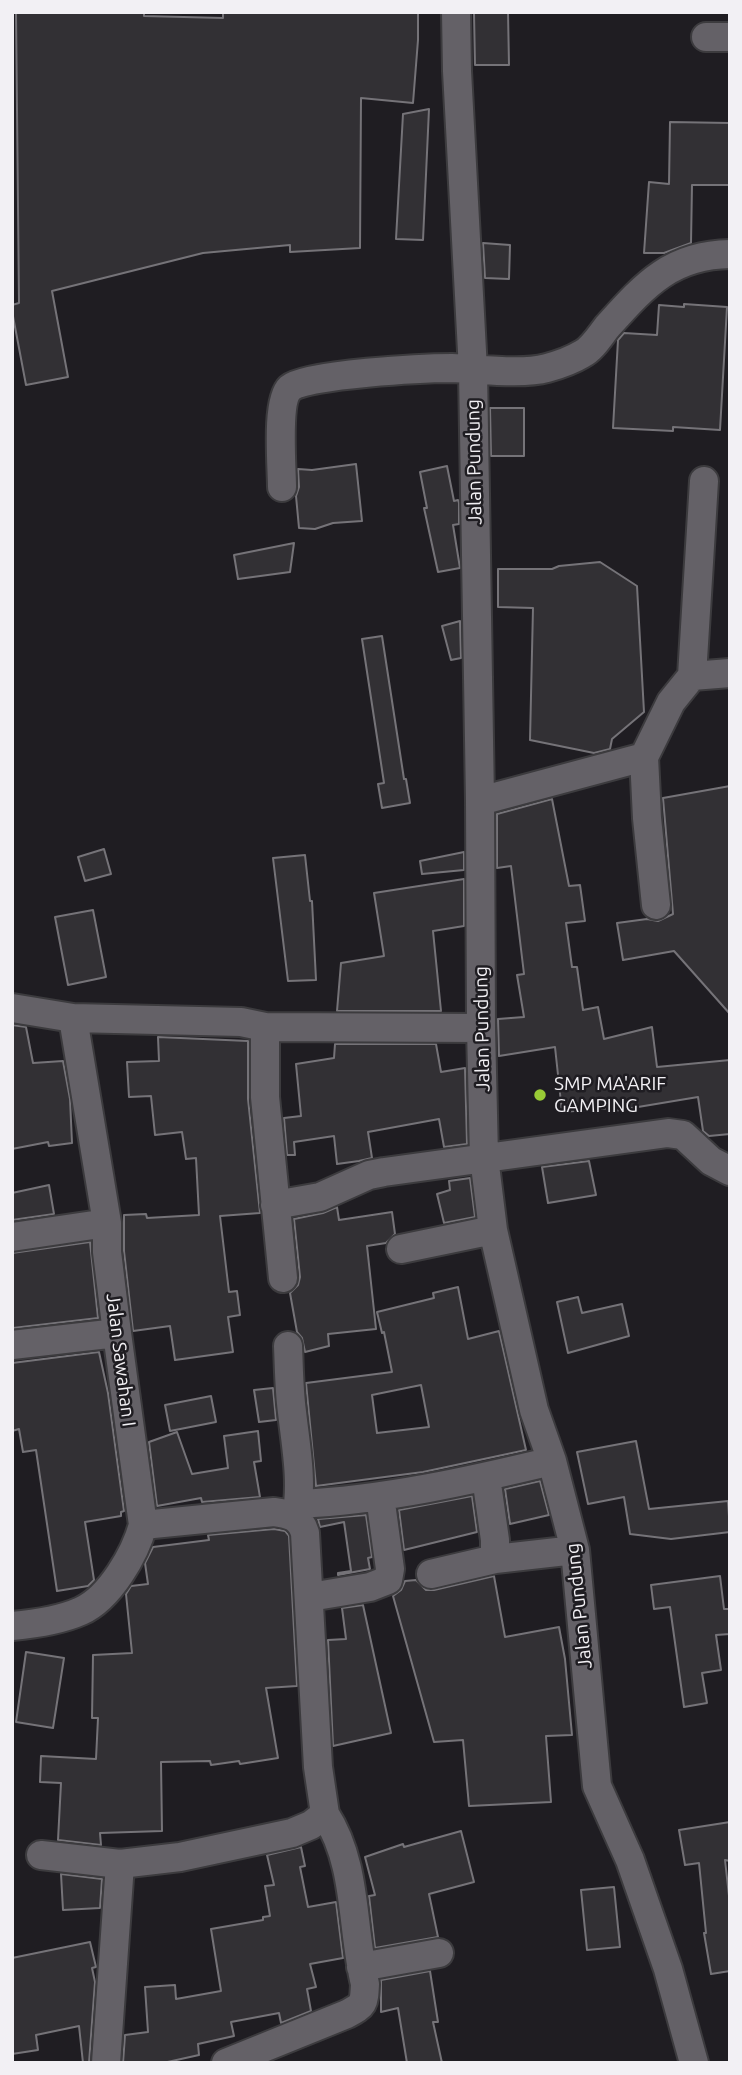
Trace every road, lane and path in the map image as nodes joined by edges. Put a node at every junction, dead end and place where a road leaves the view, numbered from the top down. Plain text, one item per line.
1 (456, 12) edge
2 (730, 254) edge
3 (473, 370) junction
4 (704, 481) dead end
5 (282, 487) dead end
6 (730, 673) edge
7 (692, 676) junction
8 (644, 757) junction
9 (481, 802) junction
10 (656, 905) dead end
11 (12, 1008) edge
12 (73, 1018) junction
13 (265, 1027) junction
14 (481, 1028) junction
15 (484, 1157) junction
16 (730, 1171) edge
17 (275, 1205) junction
18 (107, 1223) junction
19 (493, 1230) junction
20 (12, 1237) edge
21 (401, 1249) dead end
22 (283, 1279) dead end
23 (117, 1334) junction
24 (12, 1345) edge
25 (288, 1346) dead end
26 (552, 1461) junction
27 (486, 1477) junction
28 (380, 1496) junction
29 (298, 1511) junction
30 (143, 1525) junction
31 (575, 1550) junction
32 (495, 1559) junction
33 (431, 1574) dead end
34 (310, 1597) junction
35 (12, 1626) edge
36 (325, 1814) junction
37 (41, 1855) dead end
38 (120, 1864) junction
39 (439, 1953) dead end
40 (361, 1967) junction
41 (106, 2063) edge
42 (226, 2063) edge
43 (694, 2063) edge

1 - 3 street, Jalan Pundung
2 - 3 street
3 - 5 street
3 - 9 street, Jalan Pundung
4 - 7 street
6 - 7 street
7 - 8 street
8 - 9 street
8 - 10 street
9 - 14 street, Jalan Pundung
11 - 12 street
12 - 13 street
12 - 18 street, Jalan Sawahan I
13 - 14 street
13 - 17 street
14 - 15 street, Jalan Pundung
15 - 16 street
15 - 17 street
15 - 19 street, Jalan Pundung
17 - 22 street
18 - 20 street
18 - 23 street, Jalan Sawahan I
19 - 21 street
19 - 26 street, Jalan Pundung
23 - 24 street
23 - 30 street, Jalan Sawahan I
25 - 29 street
26 - 27 street
26 - 31 street, Jalan Pundung
27 - 28 street
27 - 32 street
28 - 29 street
28 - 34 street
29 - 30 street
29 - 34 street
30 - 35 street
31 - 32 street
31 - 43 street, Jalan Pundung
32 - 33 street
34 - 36 street
36 - 38 street
36 - 40 street
37 - 38 street
38 - 41 street
39 - 40 street
40 - 42 street

